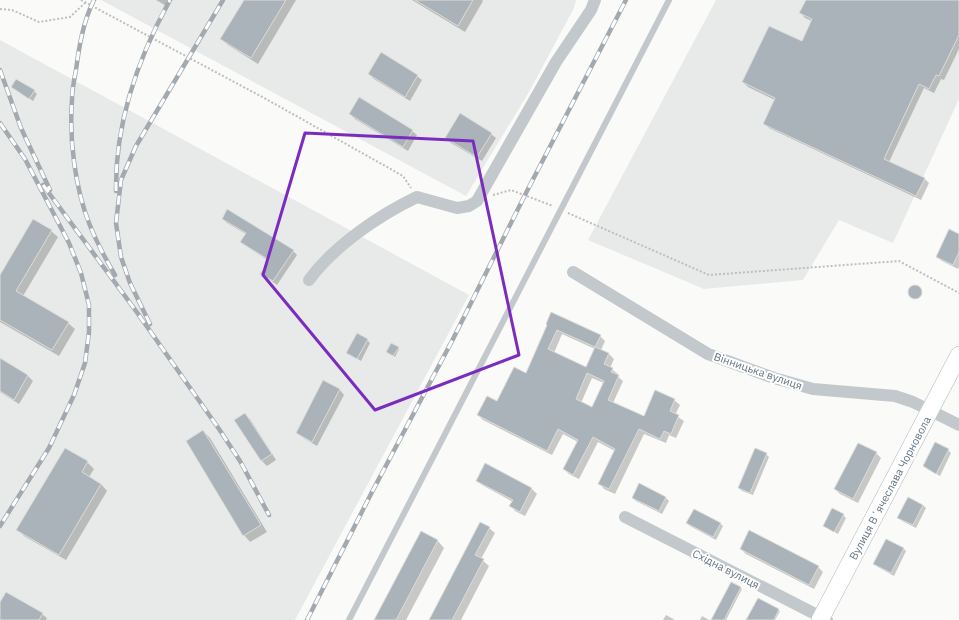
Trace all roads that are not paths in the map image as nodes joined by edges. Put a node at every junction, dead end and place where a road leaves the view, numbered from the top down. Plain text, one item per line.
1 (595, 0) edge
2 (668, 0) edge
3 (573, 272) dead end
4 (309, 280) dead end
5 (959, 355) edge
6 (931, 410) junction
7 (959, 425) edge
8 (625, 517) dead end
9 (823, 619) edge
10 (349, 620) edge

1 - 4 street
2 - 10 lane
3 - 6 street, Вінницька вулиця
5 - 6 street, Вулиця Вʼячеслава Чорновола
6 - 7 street, Вінницька вулиця
6 - 9 street, Вулиця Вʼячеслава Чорновола
8 - 9 street, Східна вулиця

